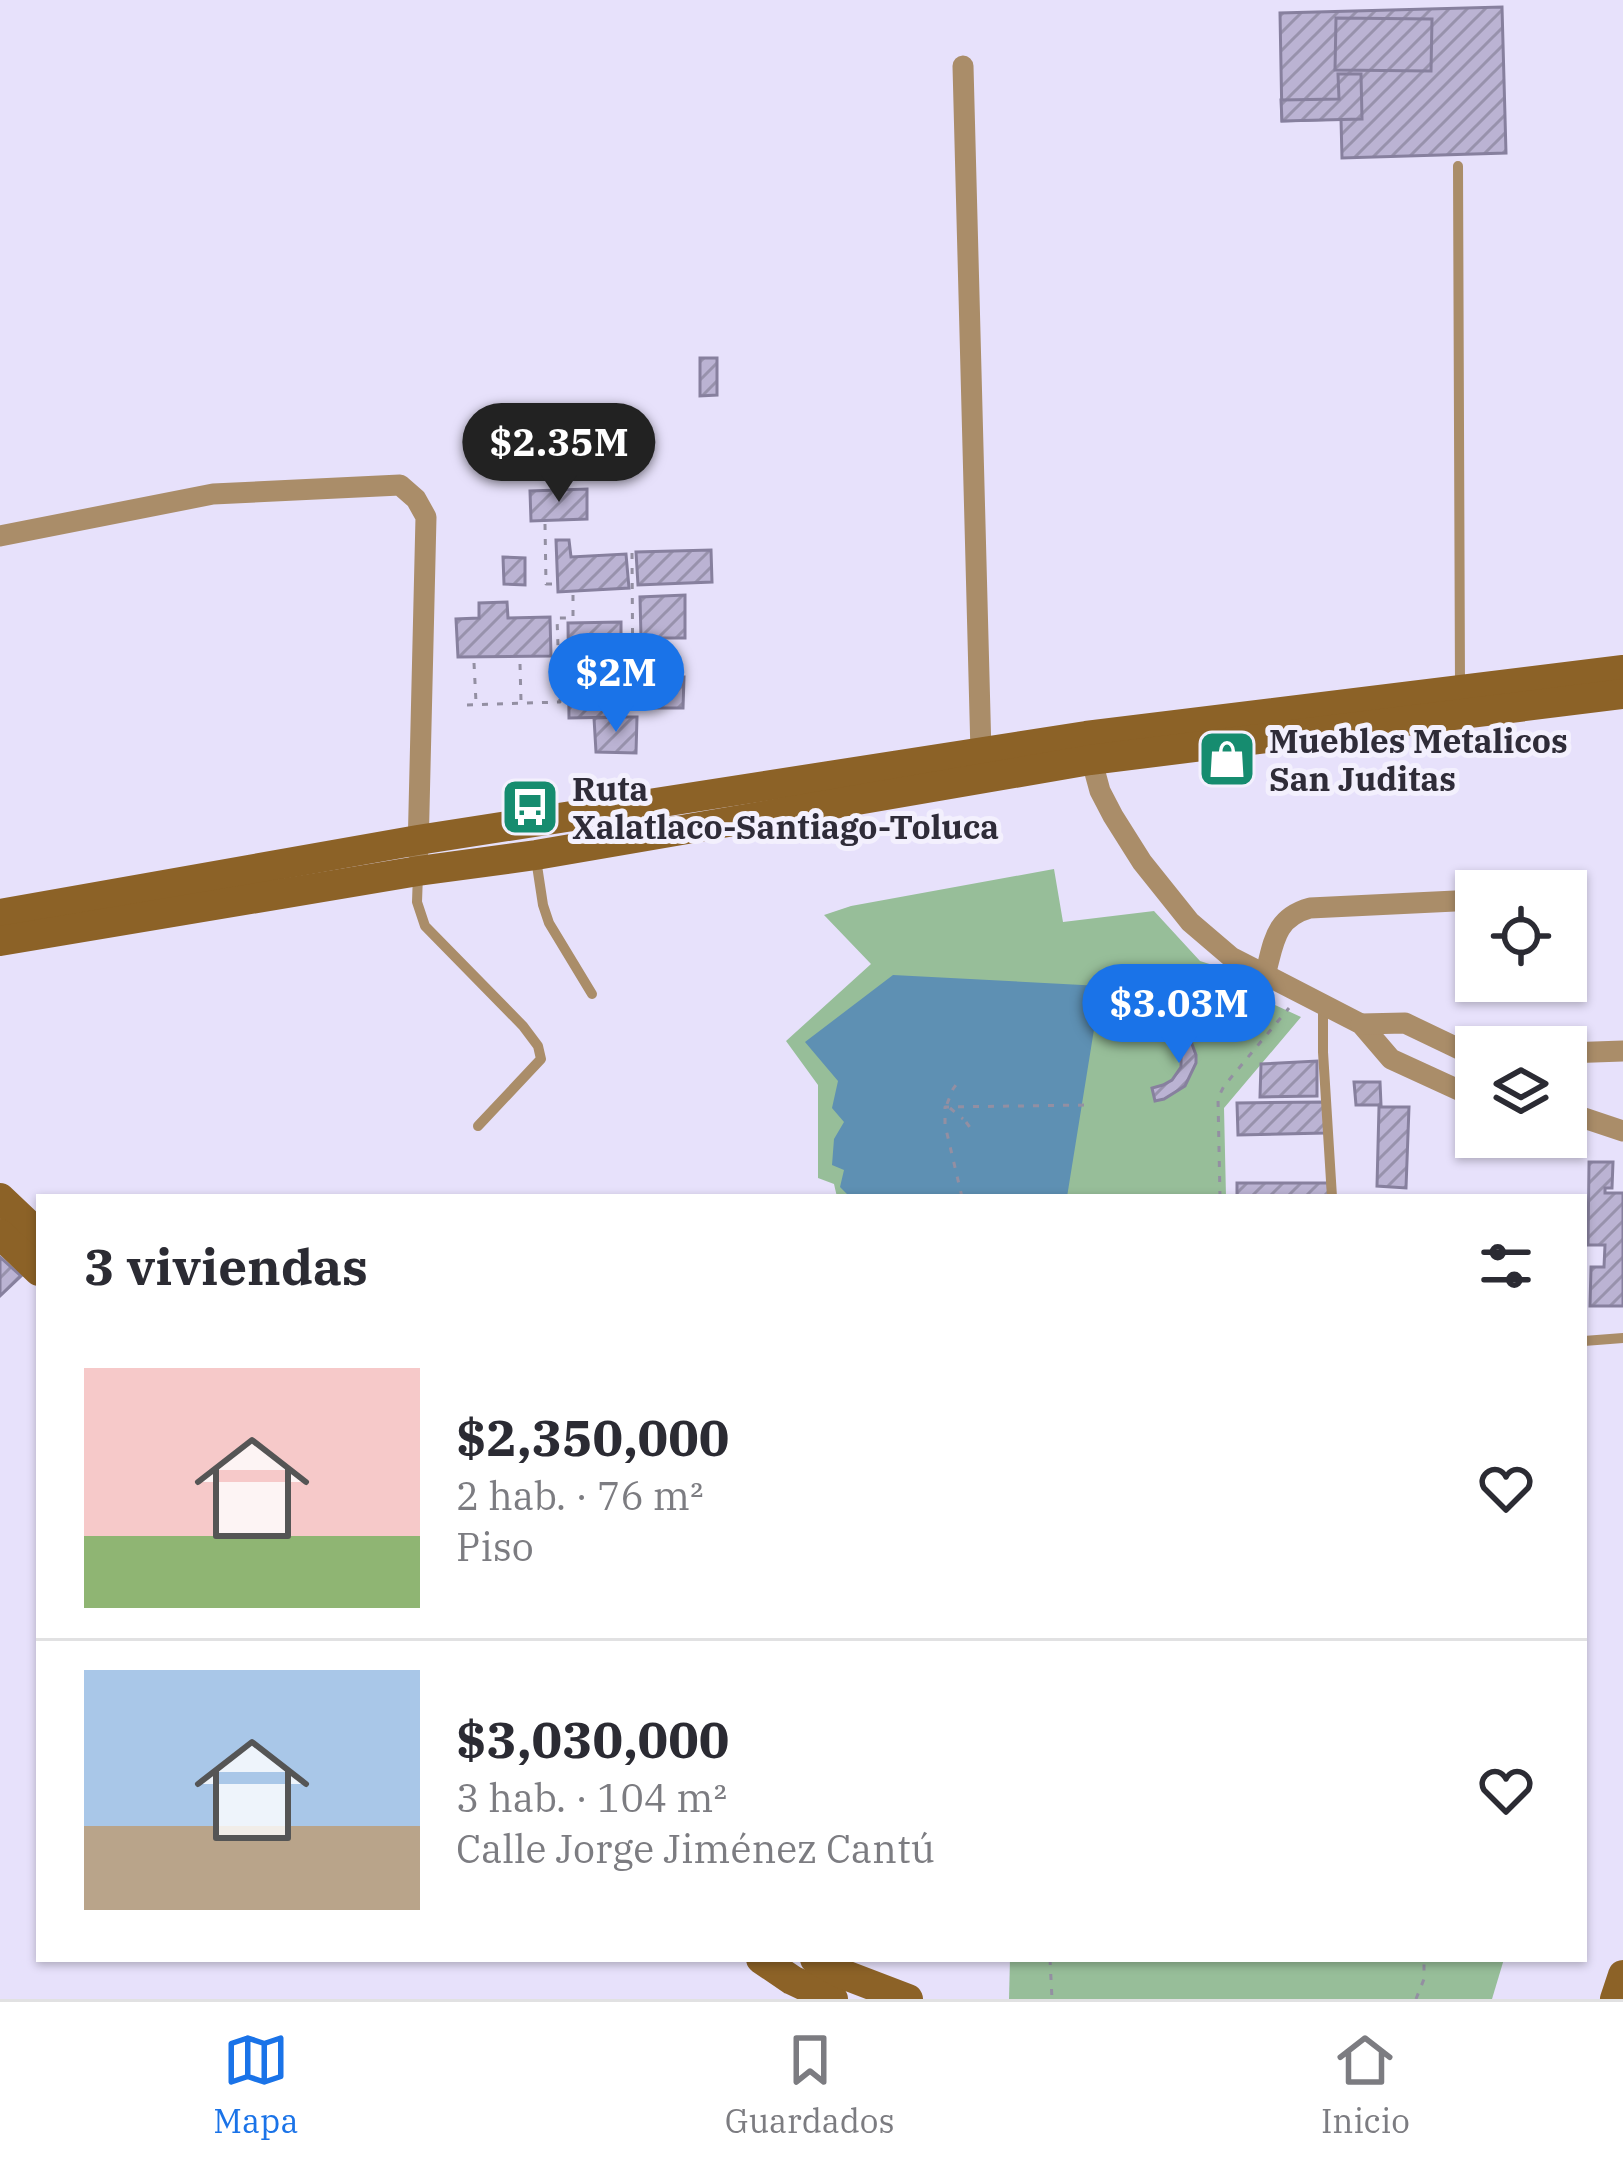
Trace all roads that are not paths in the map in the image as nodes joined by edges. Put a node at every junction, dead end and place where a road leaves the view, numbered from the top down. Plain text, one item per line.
1 (963, 66) dead end
2 (1458, 166) dead end
3 (0, 536) edge
4 (1623, 670) edge
5 (1460, 690) junction
6 (1623, 694) edge
7 (1088, 748) junction
8 (981, 753) junction
9 (418, 855) junction
10 (536, 855) junction
11 (1455, 901) edge
12 (0, 914) edge
13 (0, 940) edge
14 (1265, 975) junction
15 (592, 994) dead end
16 (1323, 1005) junction
17 (1361, 1024) junction
18 (1455, 1048) edge
19 (1623, 1051) edge
20 (1587, 1052) edge
21 (1455, 1089) edge
22 (1587, 1119) edge
23 (478, 1126) dead end
24 (1623, 1131) edge
25 (1332, 1194) edge
26 (0, 1198) edge
27 (36, 1232) edge
28 (0, 1234) edge
29 (36, 1268) edge
30 (1623, 1338) edge
31 (1587, 1341) edge
32 (765, 1962) edge
33 (826, 1985) edge
34 (908, 1999) edge

1 - 8 street
2 - 5 lane
3 - 9 street
4 - 5 main road
5 - 7 main road
6 - 7 main road
7 - 8 main road
7 - 10 main road
7 - 14 street
8 - 9 main road
9 - 10 main road
9 - 12 main road
9 - 13 main road
9 - 23 lane
10 - 15 lane
11 - 14 street
14 - 16 street
16 - 17 street
16 - 25 lane
17 - 18 street
17 - 21 street
19 - 20 street
22 - 24 street
26 - 27 main road
28 - 29 main road
30 - 31 lane
32 - 33 main road
33 - 34 main road

